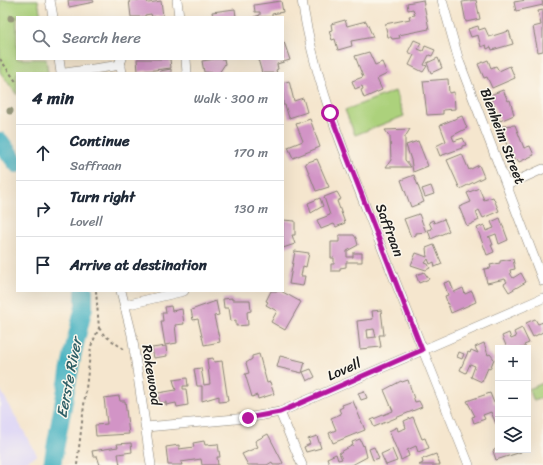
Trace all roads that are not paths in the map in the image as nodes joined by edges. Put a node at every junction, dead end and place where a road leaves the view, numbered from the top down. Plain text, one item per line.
1 (50, 0) edge
2 (177, 0) edge
3 (302, 0) edge
4 (442, 0) edge
5 (52, 16) edge
6 (179, 16) edge
7 (59, 60) edge
8 (186, 60) edge
9 (121, 66) edge
10 (61, 72) edge
11 (73, 72) edge
12 (188, 72) edge
13 (543, 169) edge
14 (507, 185) junction
15 (543, 280) edge
16 (121, 292) edge
17 (180, 292) edge
18 (543, 298) edge
19 (125, 305) junction
20 (422, 350) junction
21 (280, 412) junction
22 (146, 427) junction
23 (151, 465) edge
24 (302, 465) edge
25 (469, 465) edge

1 - 5 street
2 - 6 street
3 - 20 street, Saffraan
4 - 14 street, Blenheim Street
7 - 10 street
8 - 12 street
9 - 11 street
13 - 14 street
14 - 15 street, Blenheim Street
16 - 19 street, Rokewood
17 - 19 street
18 - 20 street, Lovell
19 - 22 street, Rokewood
20 - 21 street, Lovell
20 - 25 street, Saffraan
21 - 22 street, Lovell
21 - 24 street
22 - 23 street, Rokewood

